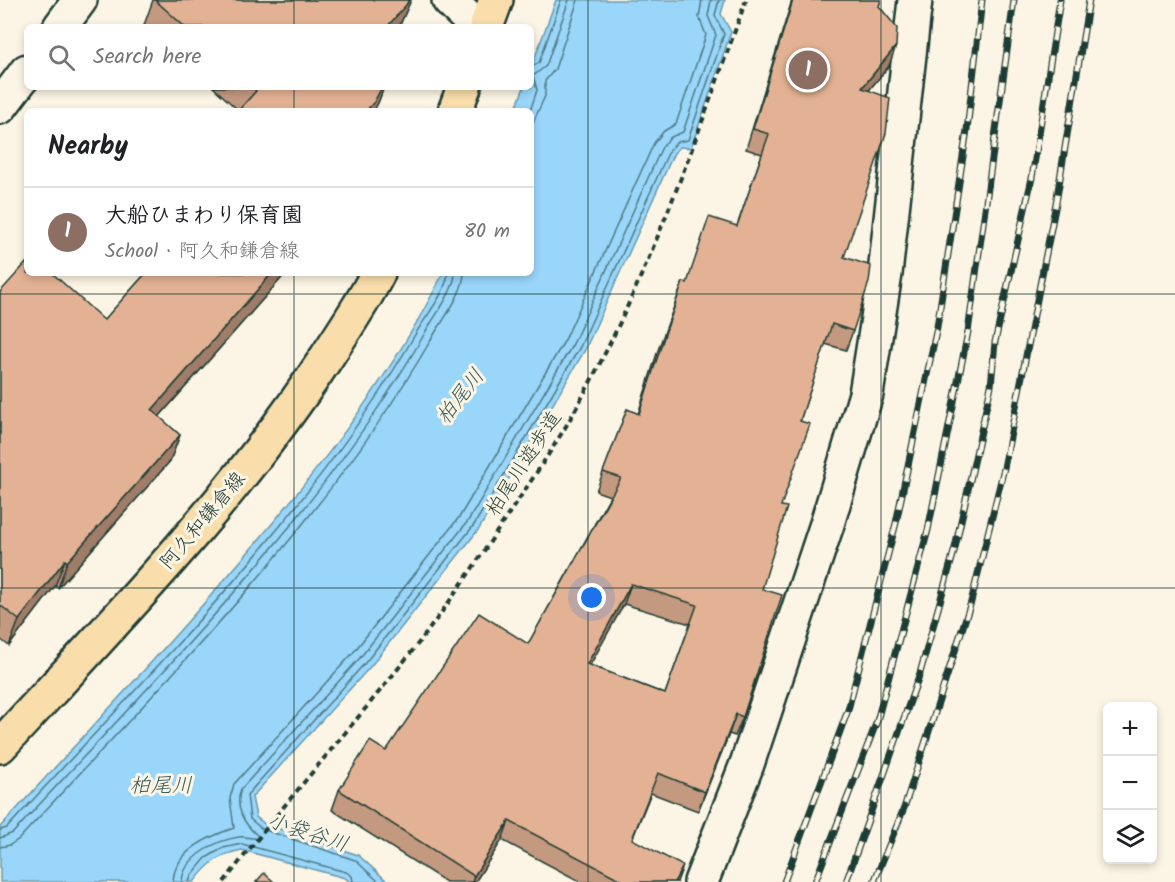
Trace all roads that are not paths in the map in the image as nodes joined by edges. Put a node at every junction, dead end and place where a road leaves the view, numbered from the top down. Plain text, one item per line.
1 (80, 0) edge
2 (449, 0) edge
3 (496, 0) edge
4 (915, 0) edge
5 (62, 24) edge
6 (474, 24) edge
7 (487, 24) edge
8 (24, 75) edge
9 (463, 90) edge
10 (0, 107) edge
11 (456, 108) edge
12 (376, 276) edge
13 (0, 746) edge
14 (701, 882) edge

1 - 5 street
2 - 6 street
3 - 7 main road
4 - 14 street
8 - 10 street
9 - 11 main road
12 - 13 main road, 阿久和鎌倉線

